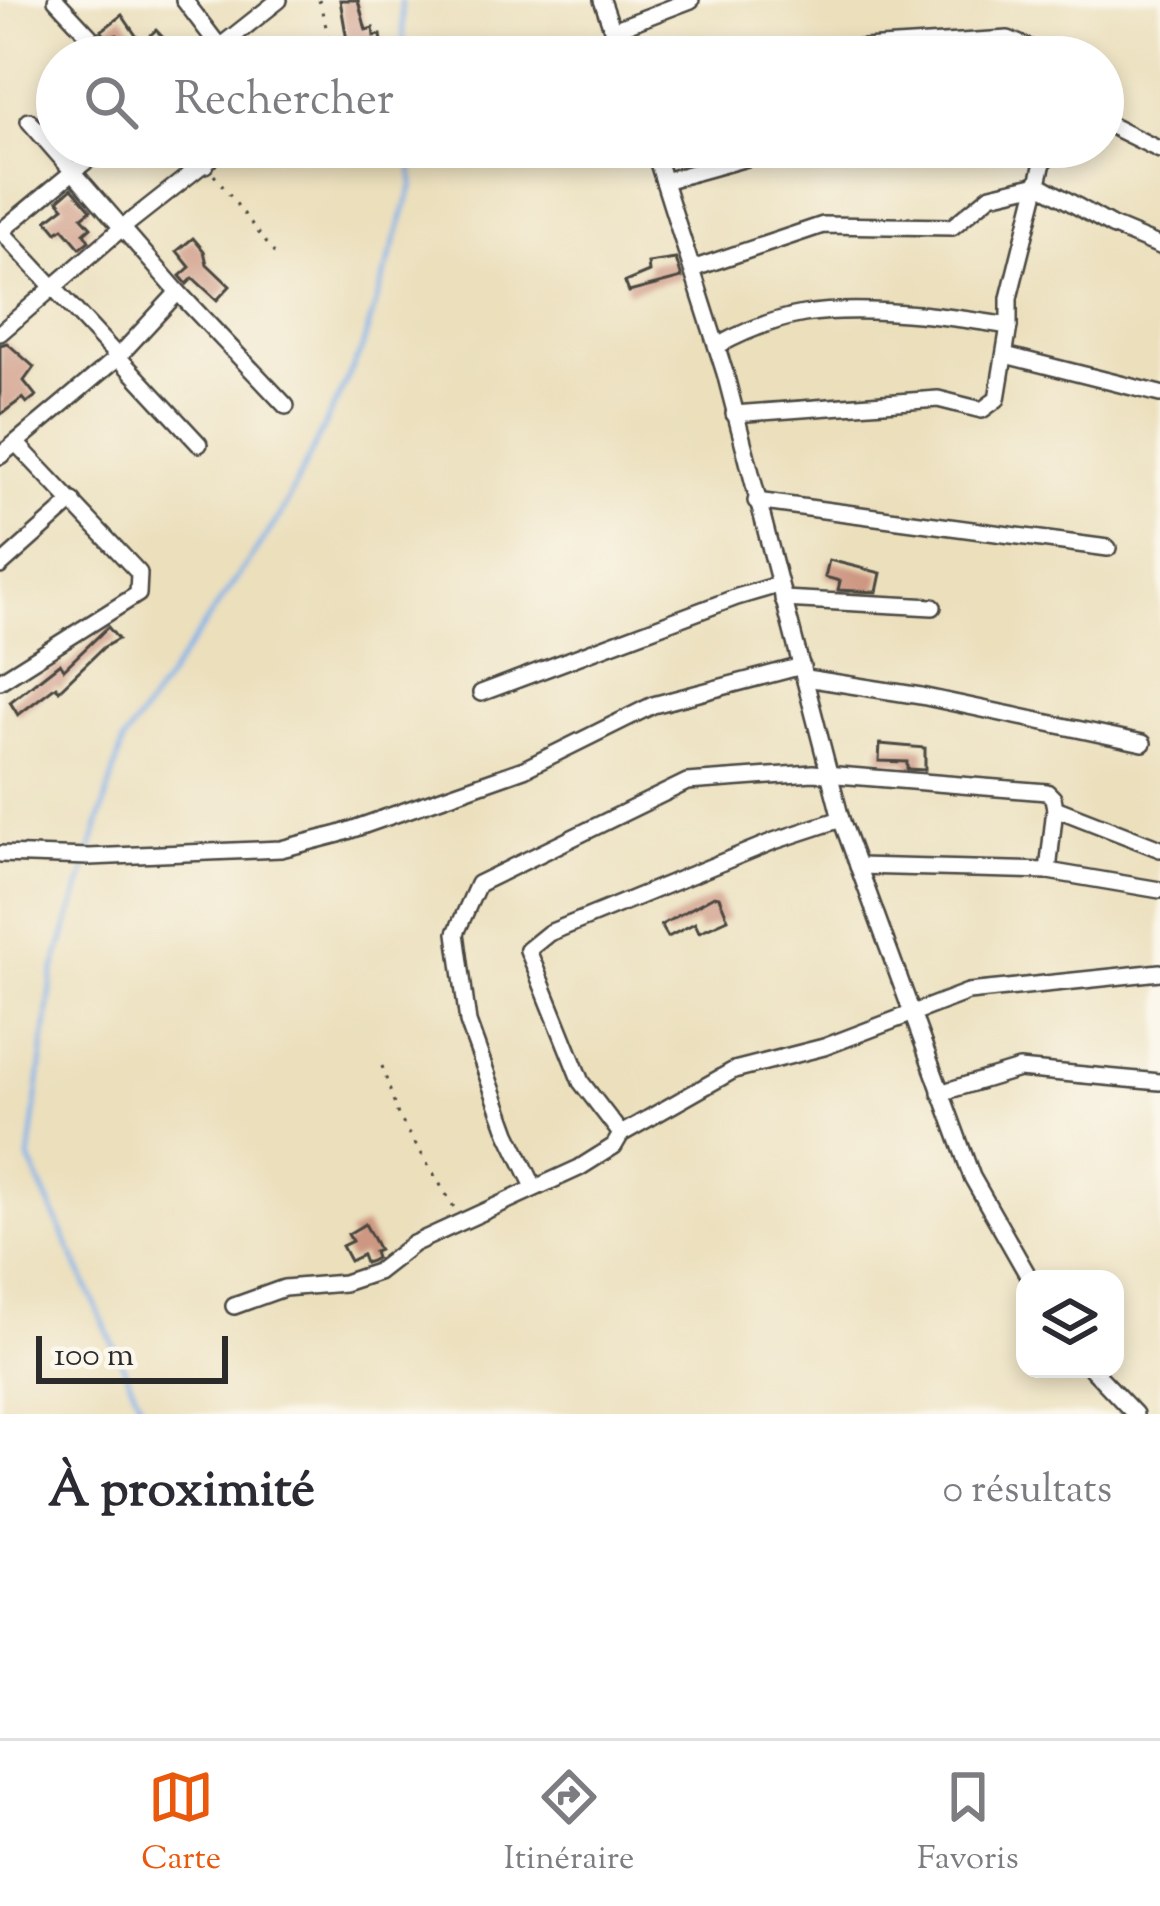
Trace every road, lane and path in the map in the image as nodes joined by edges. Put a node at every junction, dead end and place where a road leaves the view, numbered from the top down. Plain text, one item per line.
1 (56, 0) edge
2 (184, 0) edge
3 (279, 0) edge
4 (319, 0) edge
5 (602, 0) edge
6 (692, 0) edge
7 (613, 30) junction
8 (89, 36) edge
9 (204, 36) edge
10 (233, 36) edge
11 (328, 36) edge
12 (615, 36) edge
13 (29, 121) dead end
14 (36, 129) edge
15 (1124, 132) edge
16 (1160, 150) edge
17 (71, 168) edge
18 (78, 168) edge
19 (201, 168) edge
20 (207, 168) edge
21 (660, 168) edge
22 (711, 168) edge
23 (1042, 168) edge
24 (74, 171) junction
25 (664, 181) junction
26 (1038, 184) junction
27 (122, 228) junction
28 (0, 231) edge
29 (1160, 246) edge
30 (278, 258) dead end
31 (694, 268) junction
32 (53, 288) junction
33 (178, 292) junction
34 (1009, 326) junction
35 (0, 334) edge
36 (717, 346) junction
37 (1005, 356) junction
38 (117, 358) junction
39 (1160, 394) edge
40 (286, 406) dead end
41 (734, 414) junction
42 (16, 443) junction
43 (199, 444) dead end
44 (0, 456) edge
45 (73, 501) junction
46 (756, 501) junction
47 (1108, 548) dead end
48 (0, 566) edge
49 (780, 592) junction
50 (933, 607) dead end
51 (804, 672) junction
52 (0, 681) edge
53 (481, 692) dead end
54 (1143, 743) dead end
55 (827, 777) junction
56 (1055, 808) junction
57 (841, 819) junction
58 (1160, 849) edge
59 (0, 854) edge
60 (858, 866) junction
61 (1048, 872) junction
62 (1160, 890) edge
63 (1160, 972) edge
64 (911, 1014) junction
65 (382, 1066) dead end
66 (1160, 1082) edge
67 (940, 1094) junction
68 (621, 1134) junction
69 (534, 1187) junction
70 (462, 1222) junction
71 (1025, 1270) edge
72 (234, 1306) dead end
73 (1101, 1378) edge
74 (1135, 1414) edge

1 - 8 street
2 - 9 street
3 - 10 street
4 - 11 path
5 - 7 street
6 - 7 street
7 - 12 street
13 - 14 street
15 - 16 street
17 - 24 street
18 - 24 street
19 - 27 street
20 - 30 path
21 - 25 street
22 - 25 street
23 - 26 street
24 - 27 street
24 - 28 street
25 - 31 street
26 - 29 street
26 - 31 street
26 - 34 street
27 - 32 street
27 - 33 street
28 - 32 street
31 - 36 street
32 - 35 street
32 - 38 street
33 - 38 street
33 - 40 street
34 - 36 street
34 - 37 street
36 - 41 street
37 - 39 street
37 - 41 street
38 - 42 street
38 - 43 street
41 - 46 street
42 - 44 street
42 - 45 street
45 - 48 street
45 - 52 street
46 - 47 street
46 - 49 street
49 - 50 street
49 - 51 street
49 - 53 street
51 - 54 street
51 - 55 street
51 - 59 street
55 - 56 street
55 - 57 street
55 - 69 street
56 - 58 street
56 - 61 street
57 - 60 street
57 - 68 street
60 - 61 street
60 - 64 street
61 - 62 street
63 - 64 street
64 - 67 street
64 - 68 street
65 - 70 path
66 - 67 street
67 - 71 street
68 - 69 street
69 - 70 street
70 - 72 street
73 - 74 street

